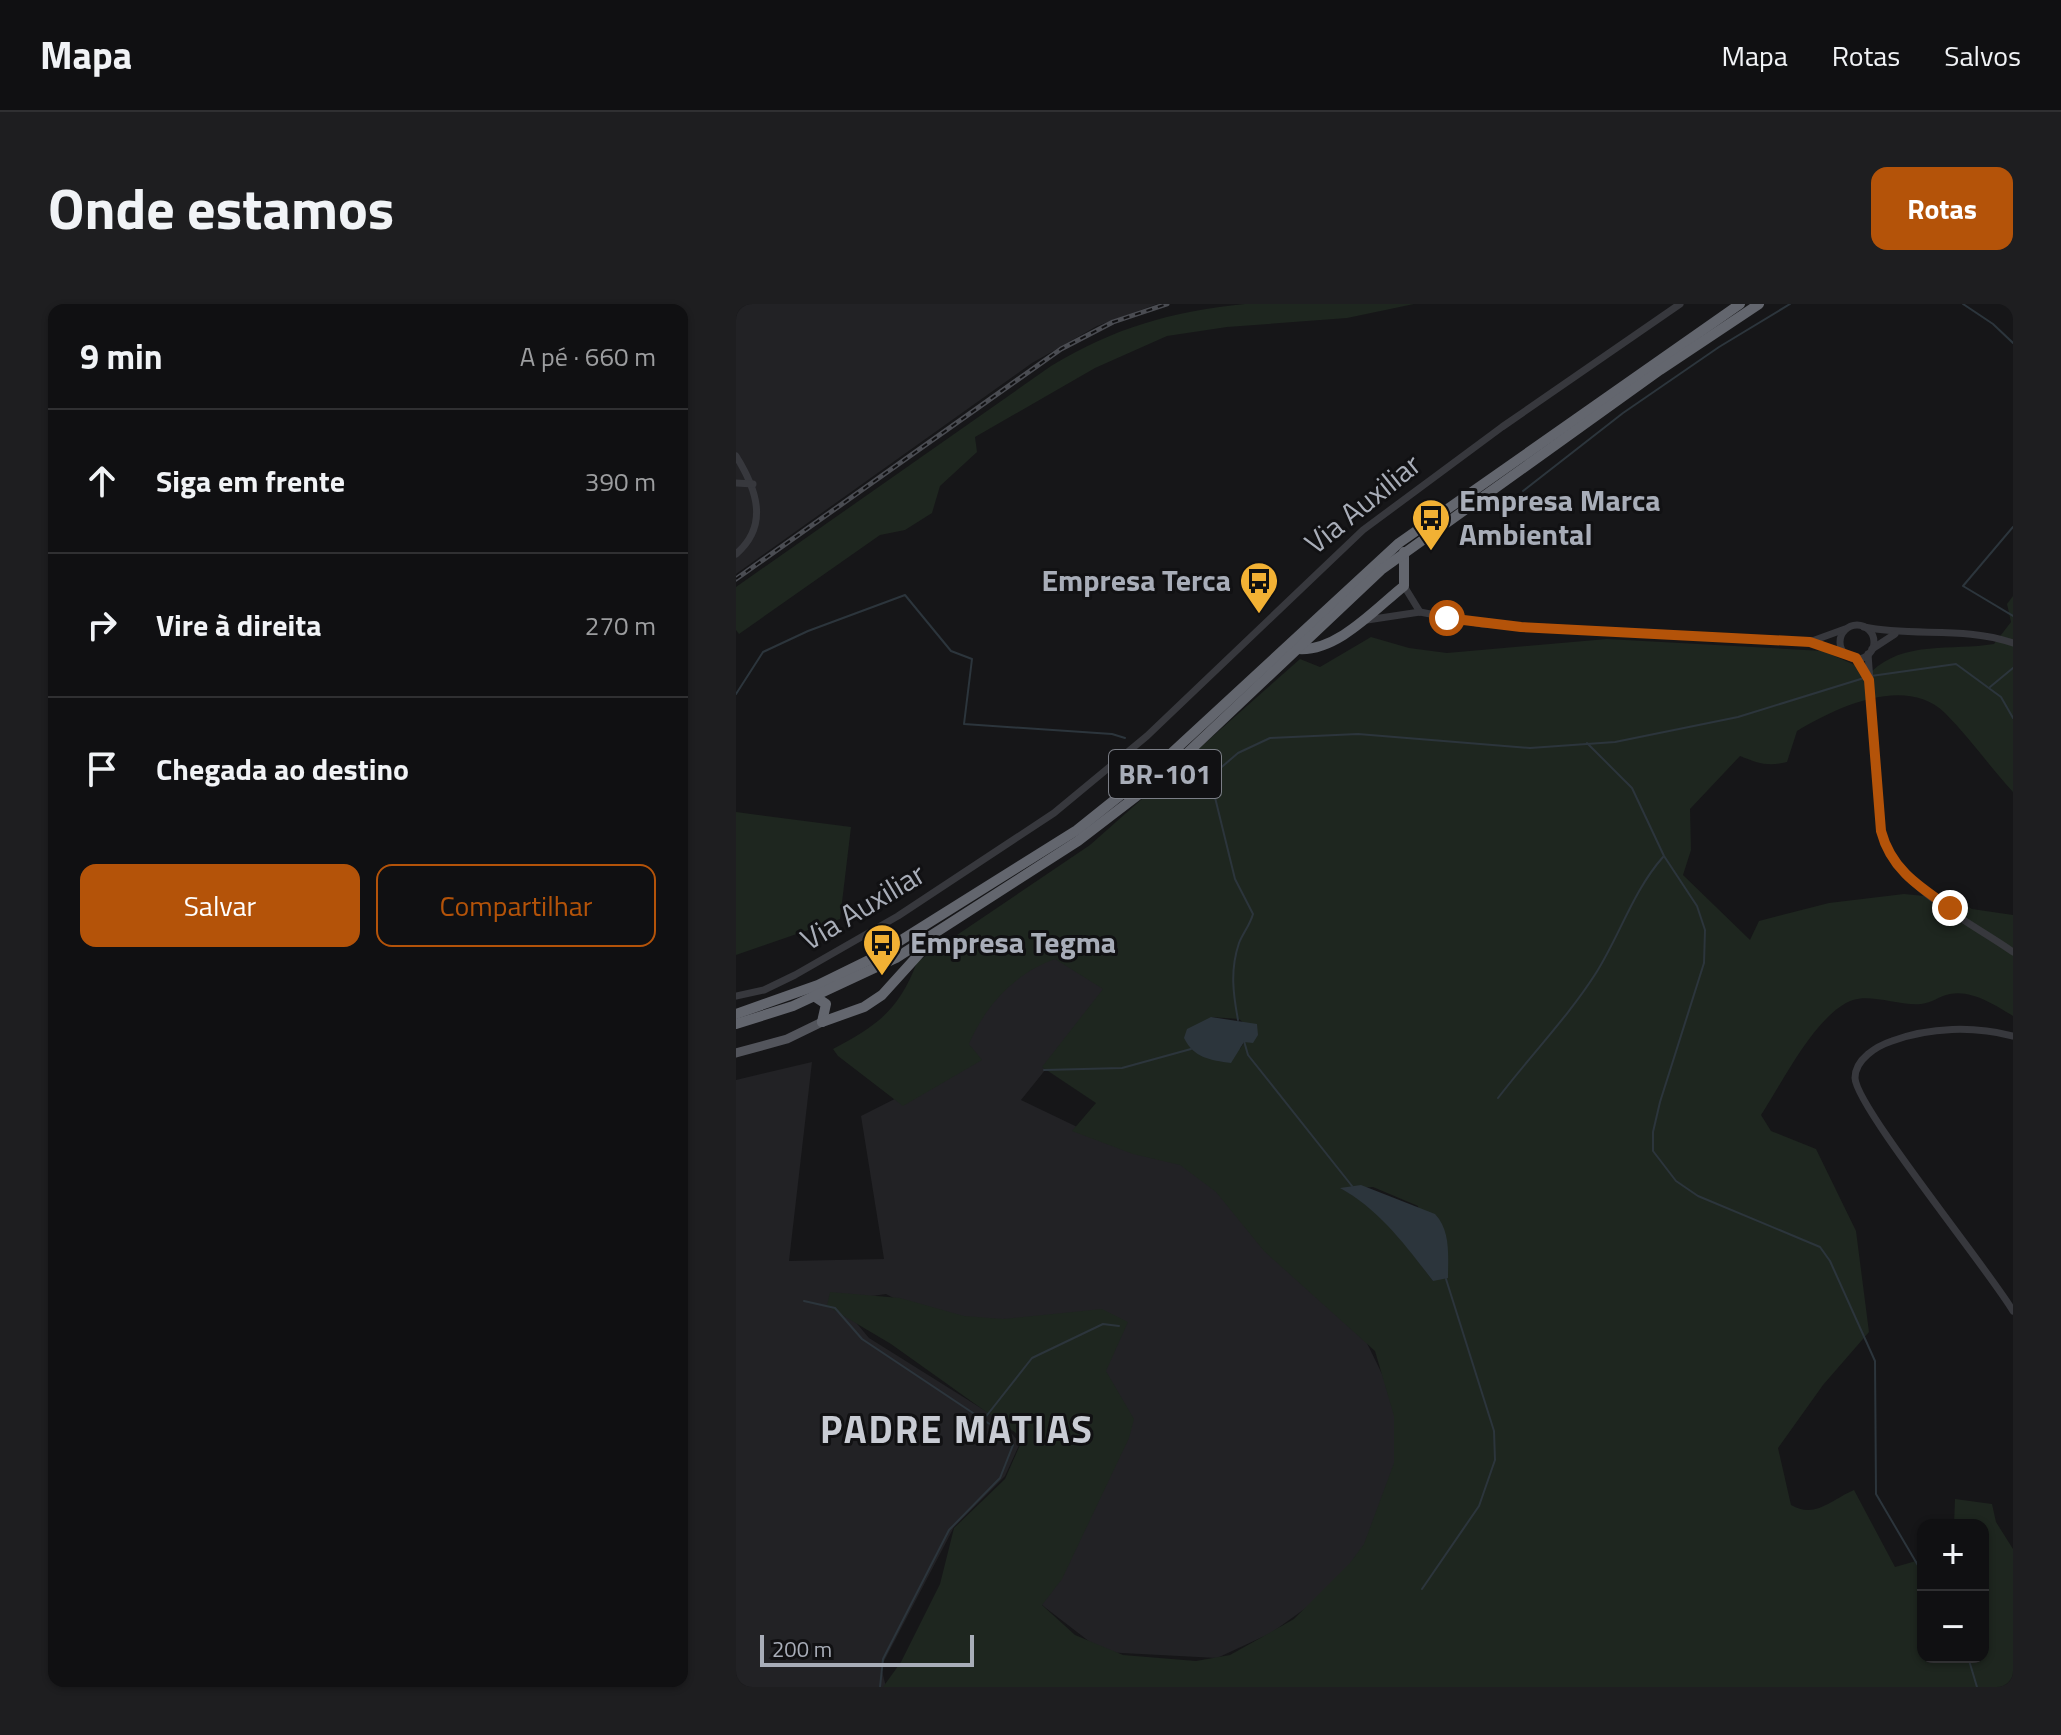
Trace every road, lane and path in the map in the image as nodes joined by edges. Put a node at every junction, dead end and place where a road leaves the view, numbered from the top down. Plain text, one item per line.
1 (1680, 304) edge
2 (1740, 304) edge
3 (1759, 304) edge
4 (736, 456) edge
5 (736, 483) edge
6 (753, 484) junction
7 (1404, 552) junction
8 (736, 554) edge
9 (1404, 586) junction
10 (1420, 612) junction
11 (1360, 621) junction
12 (1851, 626) junction
13 (1864, 627) junction
14 (1895, 634) junction
15 (1810, 642) junction
16 (2013, 643) edge
17 (1298, 649) junction
18 (1870, 651) junction
19 (1845, 653) junction
20 (1856, 658) junction
21 (1869, 680) junction
22 (956, 921) junction
23 (2013, 952) edge
24 (736, 996) edge
25 (814, 996) junction
26 (736, 1014) edge
27 (822, 1022) junction
28 (736, 1024) edge
29 (2013, 1036) edge
30 (736, 1053) edge
31 (2013, 1311) edge

1 - 24 street, Via Auxiliar
2 - 26 highway, BR-101
3 - 7 highway, BR-101
4 - 6 street
5 - 6 street
6 - 8 street
7 - 9 highway
7 - 17 highway, BR-101
9 - 10 street
9 - 11 highway
10 - 11 street
10 - 15 street
11 - 17 highway
12 - 13 street
12 - 15 street
12 - 19 street
13 - 14 street
13 - 18 street
14 - 16 street
14 - 18 street
15 - 19 street
17 - 22 highway, BR-101
18 - 20 street
18 - 21 street
19 - 20 street
20 - 21 street
21 - 23 street
22 - 25 highway, BR-101
22 - 27 highway
25 - 27 highway
25 - 28 highway, BR-101
27 - 30 main road
29 - 31 street

